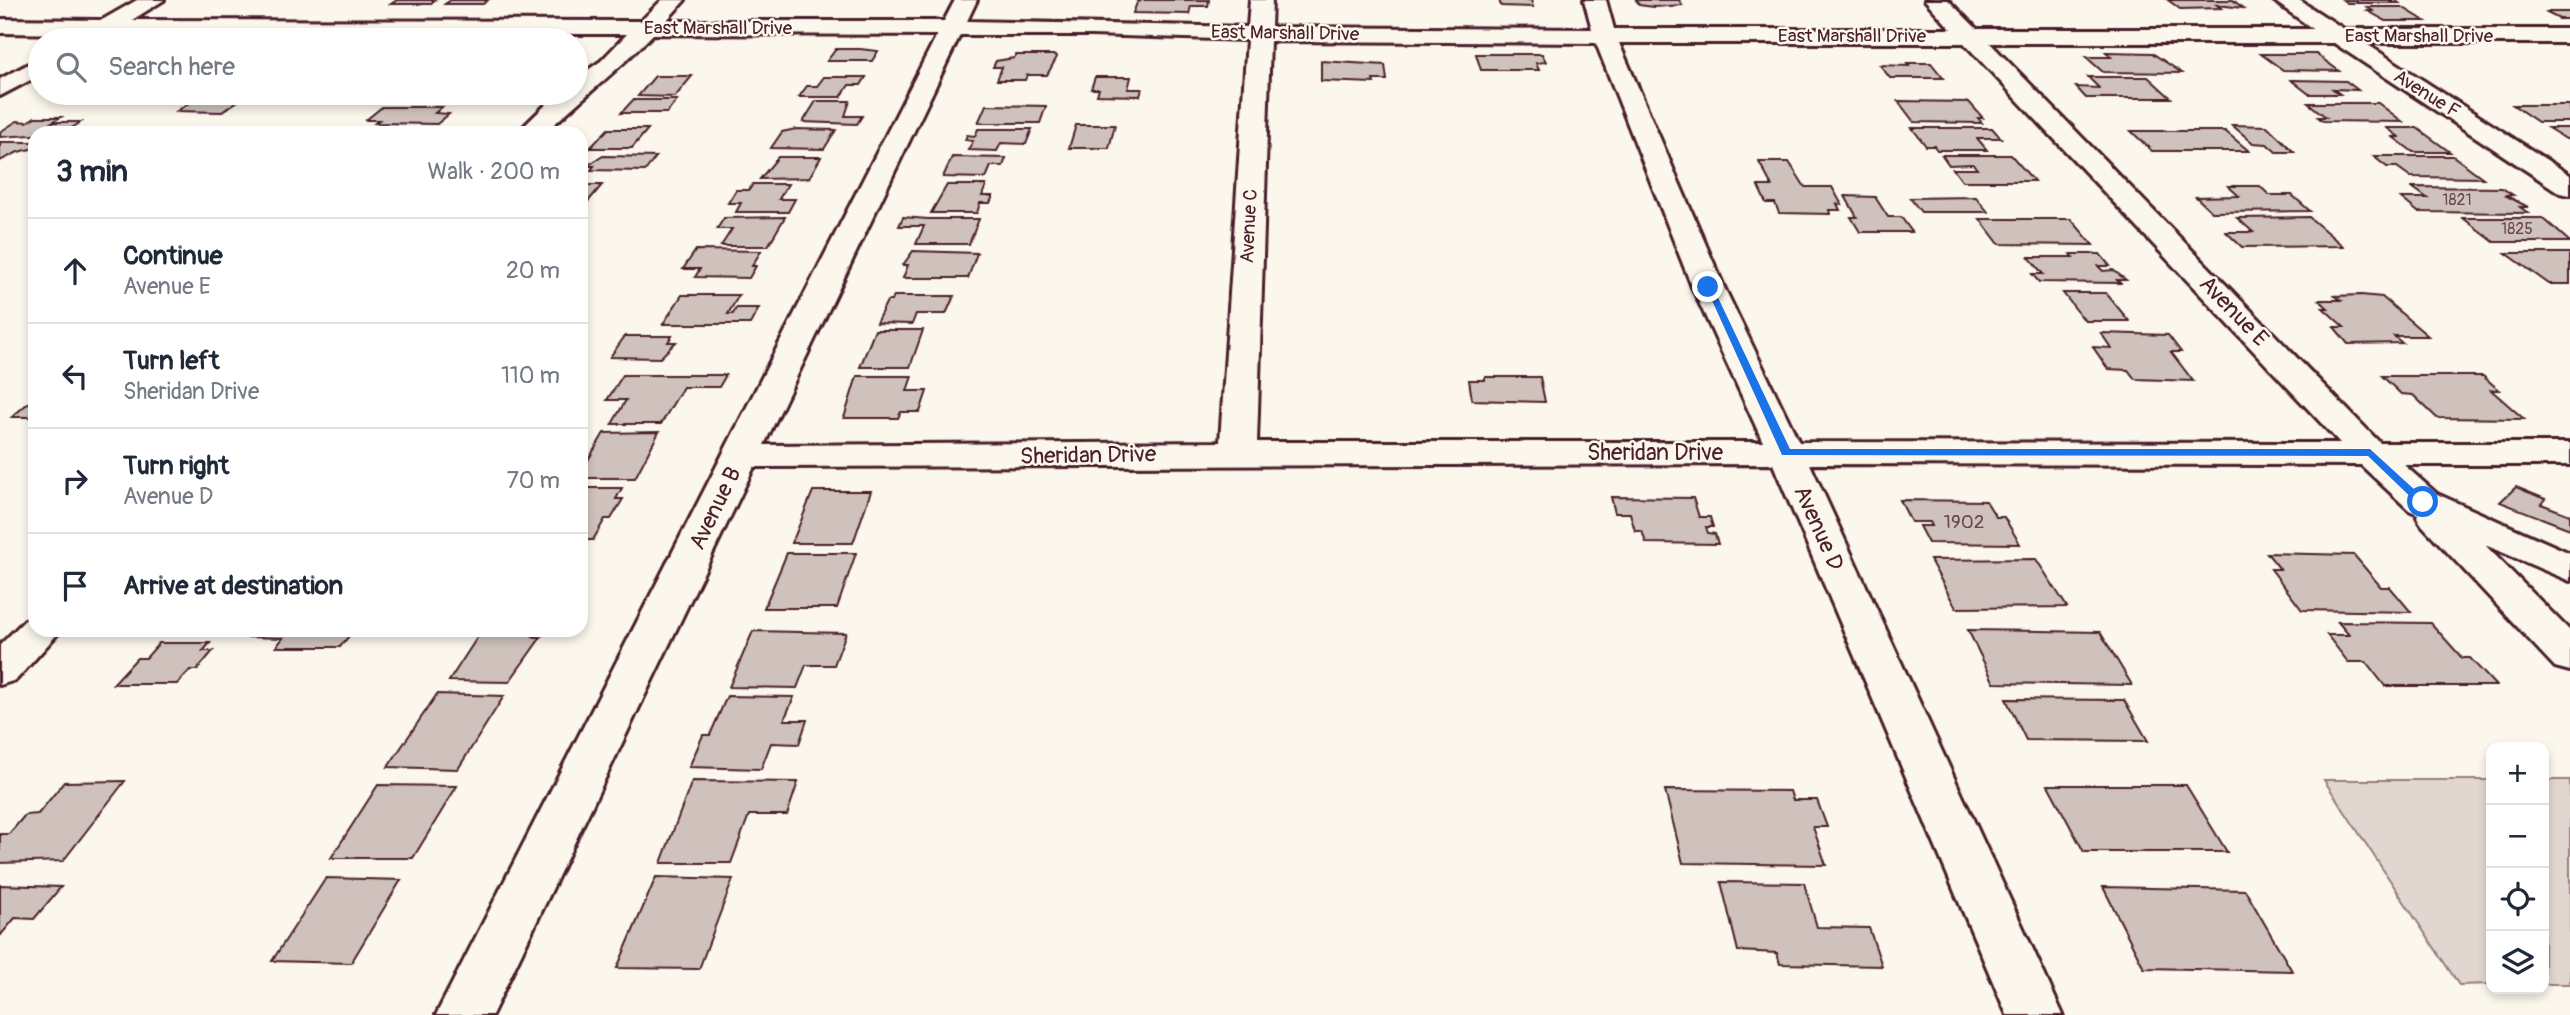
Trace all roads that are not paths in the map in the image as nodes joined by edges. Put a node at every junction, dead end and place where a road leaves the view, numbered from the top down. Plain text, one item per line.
1 (153, 0) edge
2 (674, 0) edge
3 (1261, 0) edge
4 (1595, 0) edge
5 (1936, 0) edge
6 (2284, 0) edge
7 (349, 7) dead end
8 (959, 14) edge
9 (0, 26) edge
10 (107, 27) junction
11 (320, 27) junction
12 (484, 28) edge
13 (588, 29) edge
14 (648, 29) junction
15 (1258, 34) junction
16 (1969, 35) junction
17 (1605, 36) junction
18 (2334, 36) junction
19 (2570, 36) edge
20 (28, 72) edge
21 (588, 81) edge
22 (0, 89) edge
23 (559, 105) edge
24 (537, 126) edge
25 (2570, 187) edge
26 (1786, 452) junction
27 (1238, 453) junction
28 (2370, 453) junction
29 (2570, 454) edge
30 (741, 456) junction
31 (2423, 502) junction
32 (2570, 568) edge
33 (33, 637) edge
34 (2570, 657) edge
35 (0, 670) edge
36 (464, 1015) edge
37 (2035, 1015) edge

1 - 10 street
2 - 14 street
3 - 15 street, Avenue C
4 - 17 street, Avenue D
5 - 16 street, Avenue E
6 - 18 street, Avenue F
7 - 11 street
8 - 14 street, East Marshall Drive
8 - 15 street, East Marshall Drive
8 - 30 street, Avenue B
9 - 10 street, East Marshall Drive
10 - 11 street, East Marshall Drive
11 - 12 street, East Marshall Drive
13 - 14 street, East Marshall Drive
14 - 21 street
15 - 17 street, East Marshall Drive
15 - 27 street, Avenue C
16 - 17 street, East Marshall Drive
16 - 18 street, East Marshall Drive
16 - 28 street, Avenue E
17 - 26 street, Avenue D
18 - 19 street, East Marshall Drive
18 - 25 street, Avenue F
20 - 22 street
23 - 24 street
26 - 27 street, Sheridan Drive
26 - 28 street, Sheridan Drive
26 - 37 street, Avenue D
27 - 30 street, Sheridan Drive
28 - 29 street, Sheridan Drive
28 - 31 street, Avenue E
30 - 36 street, Avenue B
31 - 32 street, Avenue E
31 - 34 street
33 - 35 street

